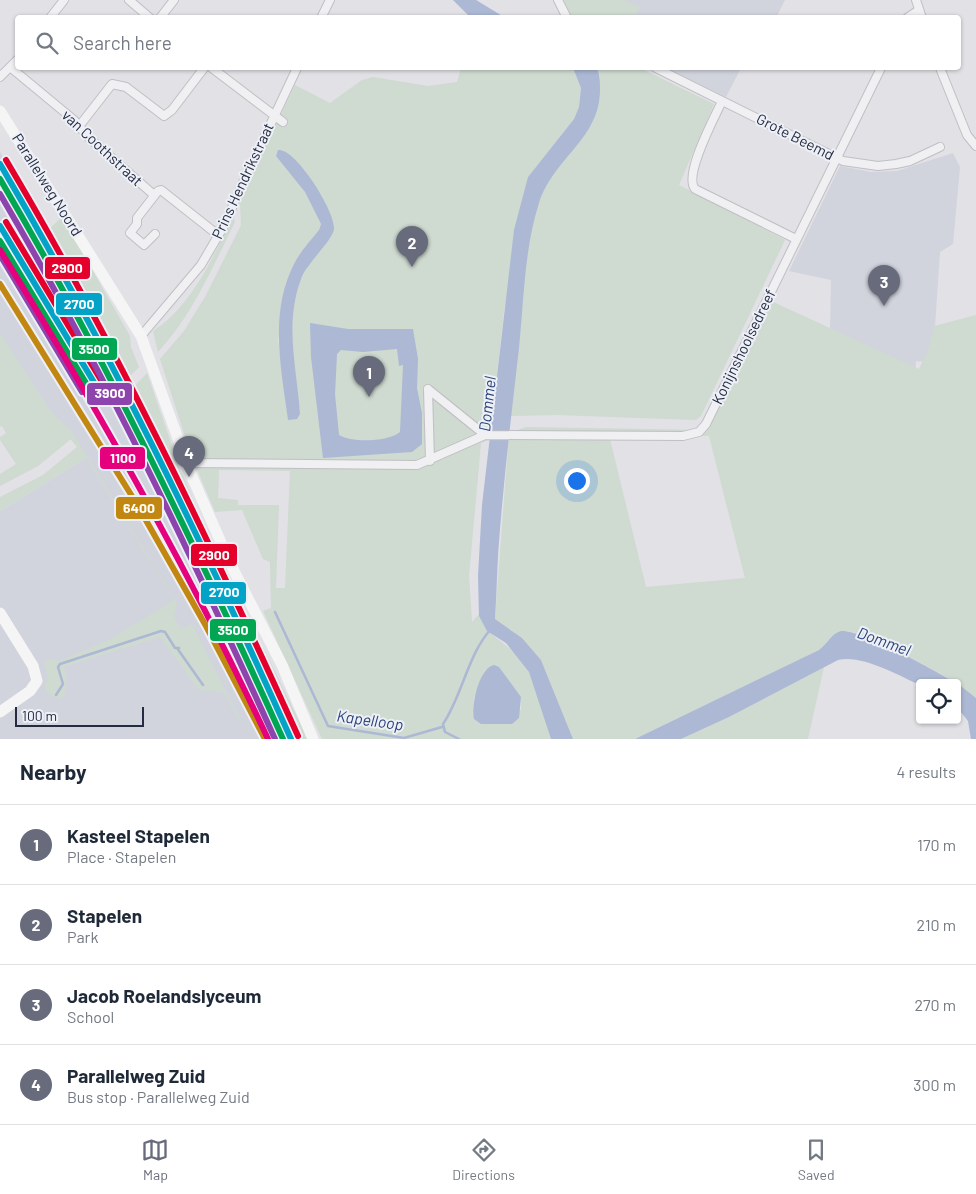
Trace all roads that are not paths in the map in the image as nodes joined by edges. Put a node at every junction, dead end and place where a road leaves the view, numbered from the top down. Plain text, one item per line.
1 (64, 0) edge
2 (129, 0) edge
3 (174, 0) edge
4 (330, 0) edge
5 (558, 0) edge
6 (916, 0) edge
7 (921, 14) edge
8 (52, 15) edge
9 (146, 15) edge
10 (162, 15) edge
11 (322, 15) edge
12 (566, 15) edge
13 (15, 62) edge
14 (10, 68) junction
15 (202, 70) edge
16 (215, 70) edge
17 (296, 70) edge
18 (660, 70) edge
19 (880, 70) edge
20 (941, 70) edge
21 (0, 77) edge
22 (722, 101) junction
23 (0, 111) edge
24 (274, 116) junction
25 (283, 122) dead end
26 (80, 126) junction
27 (976, 146) edge
28 (940, 147) dead end
29 (836, 158) junction
30 (154, 195) junction
31 (154, 234) dead end
32 (218, 235) junction
33 (796, 239) junction
34 (142, 336) junction
35 (485, 435) junction
36 (430, 461) junction
37 (186, 463) junction
38 (0, 613) edge
39 (0, 712) edge
40 (313, 739) edge

1 - 8 street
2 - 9 street
3 - 10 street
4 - 11 street
5 - 12 street
6 - 7 street
13 - 14 street
14 - 21 street
14 - 26 street, van Coothstraat
15 - 26 street
16 - 24 street
17 - 24 street, Prins Hendrikstraat
18 - 22 street, Grote Beemd
19 - 29 street, Konijnshoolsedreef
20 - 27 street
22 - 29 street, Grote Beemd
22 - 33 street
23 - 34 street, Parallelweg Noord
24 - 25 street
24 - 32 street, Prins Hendrikstraat
26 - 30 street, van Coothstraat
28 - 29 street, Grote Beemd
29 - 33 street, Konijnshoolsedreef
30 - 31 street
30 - 32 street, van Coothstraat
32 - 34 street, Prins Hendrikstraat
33 - 35 street, Konijnshoolsedreef
34 - 37 street, Parallelweg Noord
35 - 36 street
35 - 36 street
36 - 37 street
37 - 40 street, Parallelweg Noord
38 - 39 street

